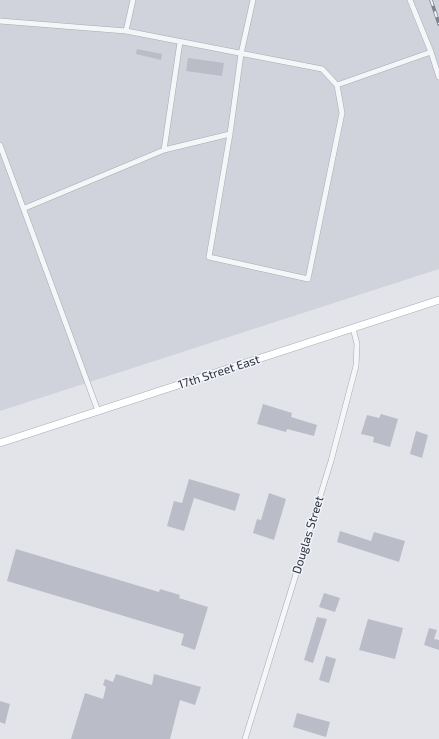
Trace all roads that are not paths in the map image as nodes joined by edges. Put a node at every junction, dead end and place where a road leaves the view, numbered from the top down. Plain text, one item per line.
1 (133, 0) edge
2 (253, 0) edge
3 (410, 0) edge
4 (0, 20) edge
5 (126, 32) junction
6 (180, 42) junction
7 (431, 52) junction
8 (241, 54) junction
9 (439, 76) edge
10 (337, 85) junction
11 (230, 134) junction
12 (0, 145) edge
13 (164, 150) junction
14 (24, 208) junction
15 (439, 300) edge
16 (353, 328) junction
17 (98, 411) junction
18 (0, 443) edge
19 (245, 739) edge

1 - 5 street
2 - 8 street
3 - 7 street
4 - 5 street
5 - 6 street
6 - 8 street
6 - 13 street
7 - 9 street
7 - 10 street
8 - 10 street
8 - 11 street
10 - 11 street
11 - 13 street
12 - 14 street
13 - 14 street
14 - 17 street
15 - 16 main road, 17th Street East
16 - 17 main road, 17th Street East
16 - 19 street, Douglas Street
17 - 18 main road, 17th Street East

